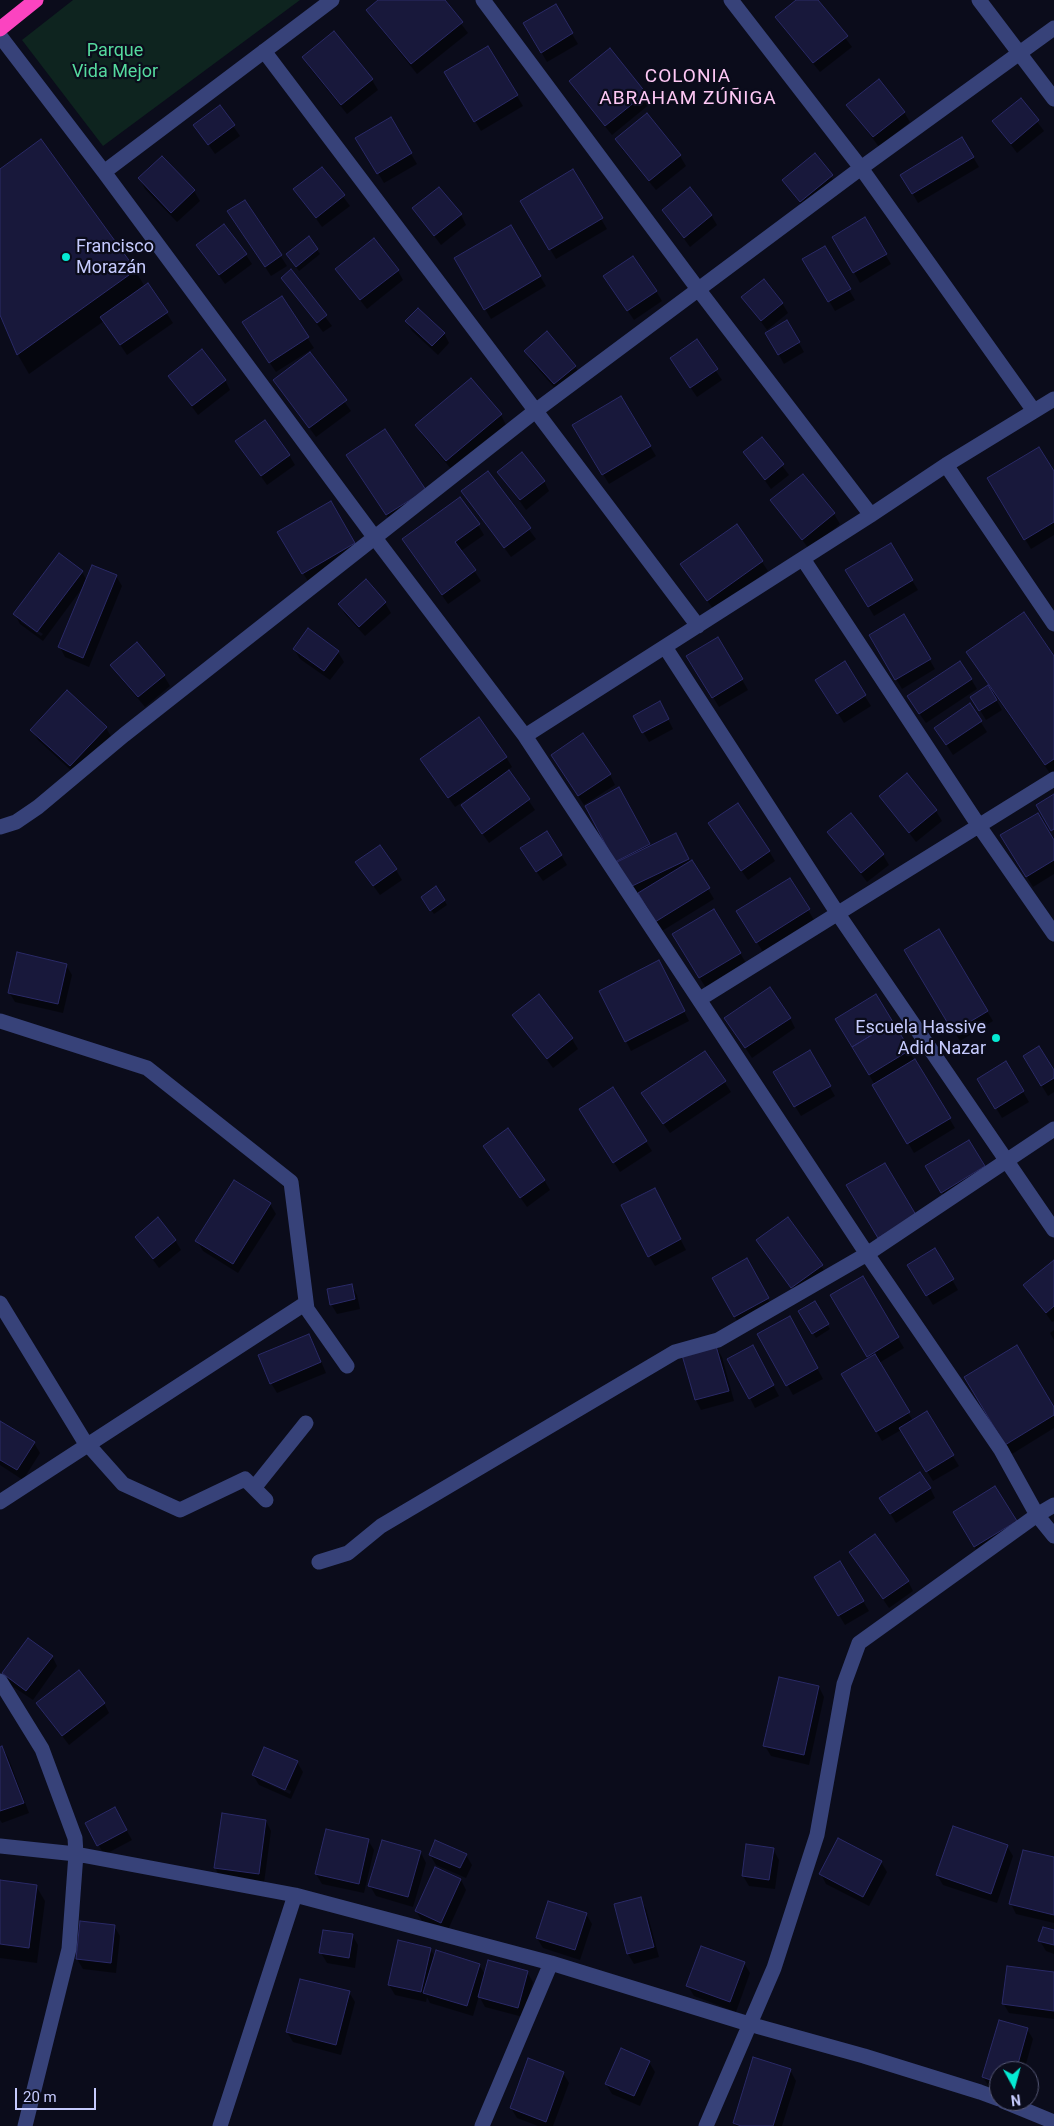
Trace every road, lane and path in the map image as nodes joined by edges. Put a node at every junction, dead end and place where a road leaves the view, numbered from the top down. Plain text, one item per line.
1 (36, 0) edge
2 (332, 0) edge
3 (483, 0) edge
4 (731, 0) edge
5 (979, 0) edge
6 (1054, 28) edge
7 (0, 29) edge
8 (0, 36) edge
9 (264, 51) junction
10 (1019, 53) junction
11 (1054, 99) edge
12 (861, 168) junction
13 (104, 172) junction
14 (698, 289) junction
15 (1054, 399) edge
16 (1034, 411) junction
17 (534, 412) junction
18 (946, 465) junction
19 (871, 515) junction
20 (375, 538) junction
21 (804, 559) junction
22 (1054, 624) edge
23 (698, 626) junction
24 (666, 647) junction
25 (525, 736) junction
26 (1054, 779) edge
27 (979, 826) junction
28 (0, 827) edge
29 (838, 914) junction
30 (1054, 934) edge
31 (700, 999) junction
32 (0, 1022) edge
33 (1054, 1130) edge
34 (1006, 1160) junction
35 (1054, 1230) edge
36 (867, 1254) junction
37 (306, 1302) junction
38 (0, 1303) edge
39 (347, 1366) dead end
40 (306, 1423) dead end
41 (88, 1445) junction
42 (254, 1488) junction
43 (266, 1500) dead end
44 (0, 1502) edge
45 (1054, 1505) edge
46 (1037, 1515) junction
47 (1054, 1536) edge
48 (319, 1562) dead end
49 (0, 1681) edge
50 (0, 1846) edge
51 (76, 1854) junction
52 (295, 1895) junction
53 (551, 1962) junction
54 (749, 2024) junction
55 (989, 2096) edge
56 (1027, 2111) edge
57 (1054, 2122) edge
58 (25, 2126) edge
59 (220, 2126) edge
60 (482, 2126) edge
61 (706, 2126) edge

1 - 7 highway
2 - 9 street
3 - 14 street
4 - 12 street
5 - 10 street
6 - 10 street
8 - 13 street
9 - 13 street
9 - 17 street
10 - 11 street
10 - 12 street
12 - 14 street
12 - 16 street
13 - 20 street
14 - 17 street
14 - 19 street
15 - 16 street
16 - 18 street
17 - 20 street
17 - 23 street
18 - 19 street
18 - 22 street
19 - 21 street
20 - 25 street
20 - 28 street
21 - 23 street
21 - 27 street
23 - 24 street
24 - 25 street
24 - 29 street
25 - 31 street
26 - 27 street
27 - 29 street
27 - 30 street
29 - 31 street
29 - 34 street
31 - 36 street
32 - 37 street
33 - 34 street
34 - 35 street
34 - 36 street
36 - 46 street
36 - 48 street
37 - 39 street
37 - 41 street
38 - 41 street
40 - 42 street
41 - 42 street
41 - 44 street
42 - 43 street
45 - 46 street
46 - 47 street
46 - 54 street
49 - 51 street
50 - 51 street
51 - 52 street
51 - 58 street
52 - 53 street
52 - 59 street
53 - 54 street
53 - 60 street
54 - 55 street
54 - 61 street
56 - 57 street

